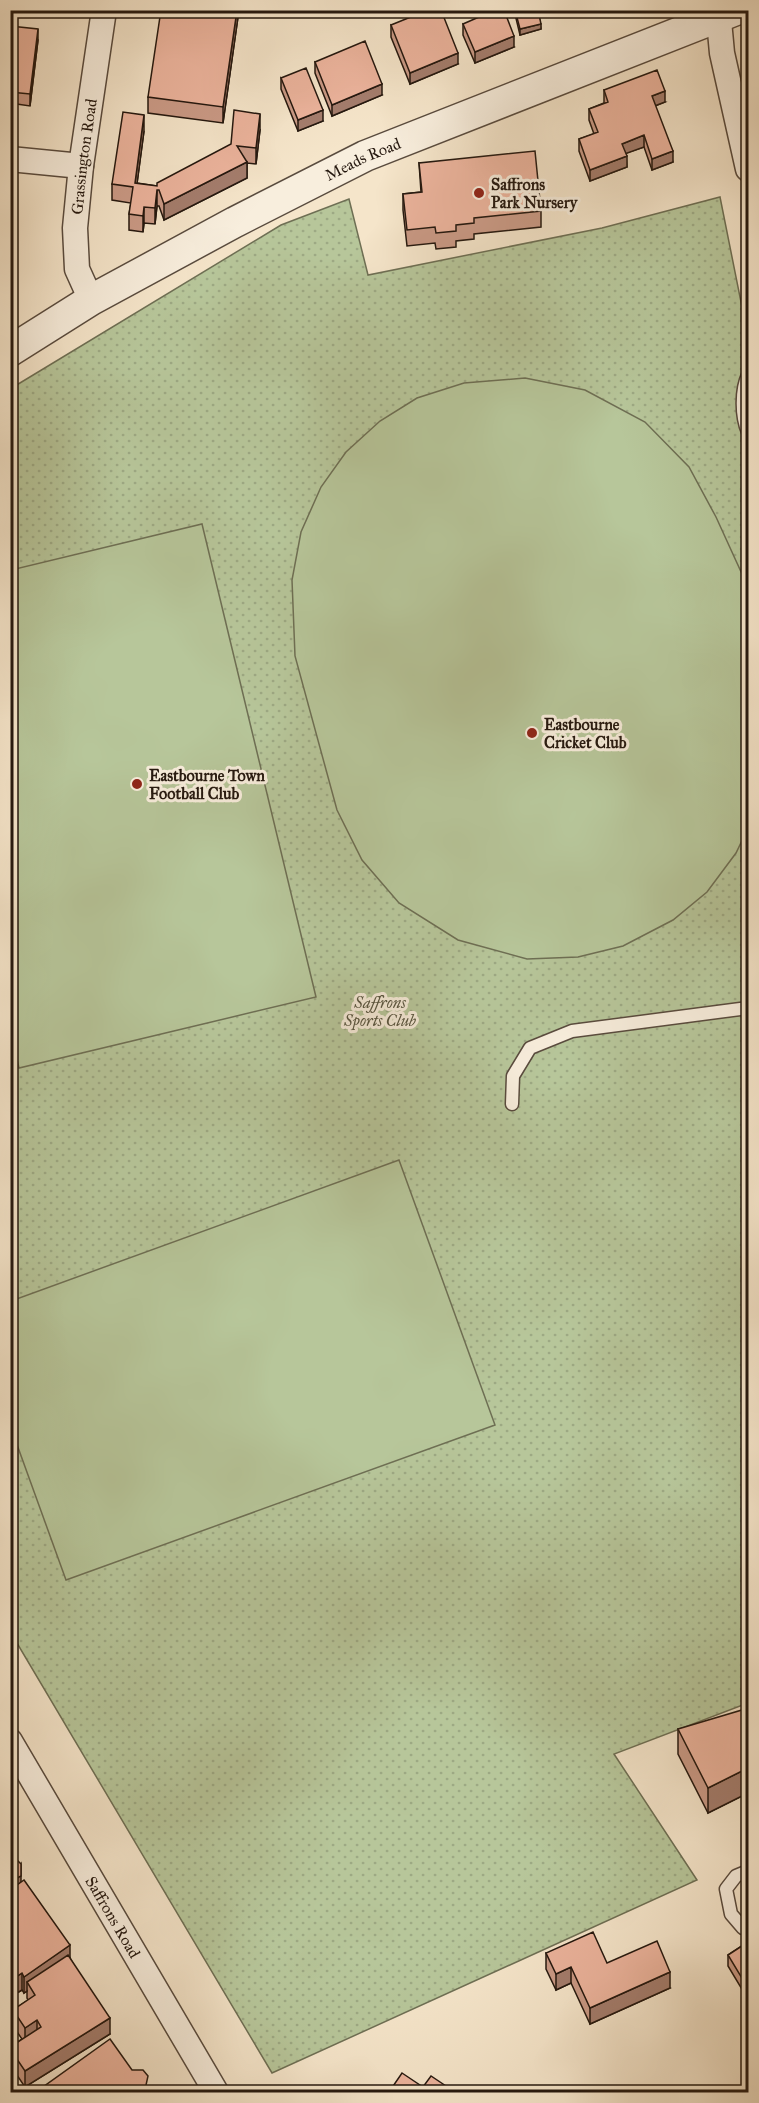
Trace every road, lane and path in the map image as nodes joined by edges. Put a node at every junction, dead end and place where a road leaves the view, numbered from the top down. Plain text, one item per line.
1 (104, 10) edge
2 (724, 13) edge
3 (10, 159) edge
4 (81, 166) junction
5 (748, 169) edge
6 (91, 300) junction
7 (10, 351) edge
8 (748, 375) edge
9 (748, 432) edge
10 (748, 1008) edge
11 (512, 1104) dead end
12 (10, 1741) edge
13 (748, 1870) edge
14 (748, 1928) edge
15 (216, 2092) edge

1 - 4 street, Grassington Road
2 - 5 street
2 - 6 street, Meads Road
3 - 4 street
4 - 6 street, Grassington Road
6 - 7 street, Meads Road
8 - 9 lane
10 - 11 lane
12 - 15 street, Saffrons Road
13 - 14 lane

